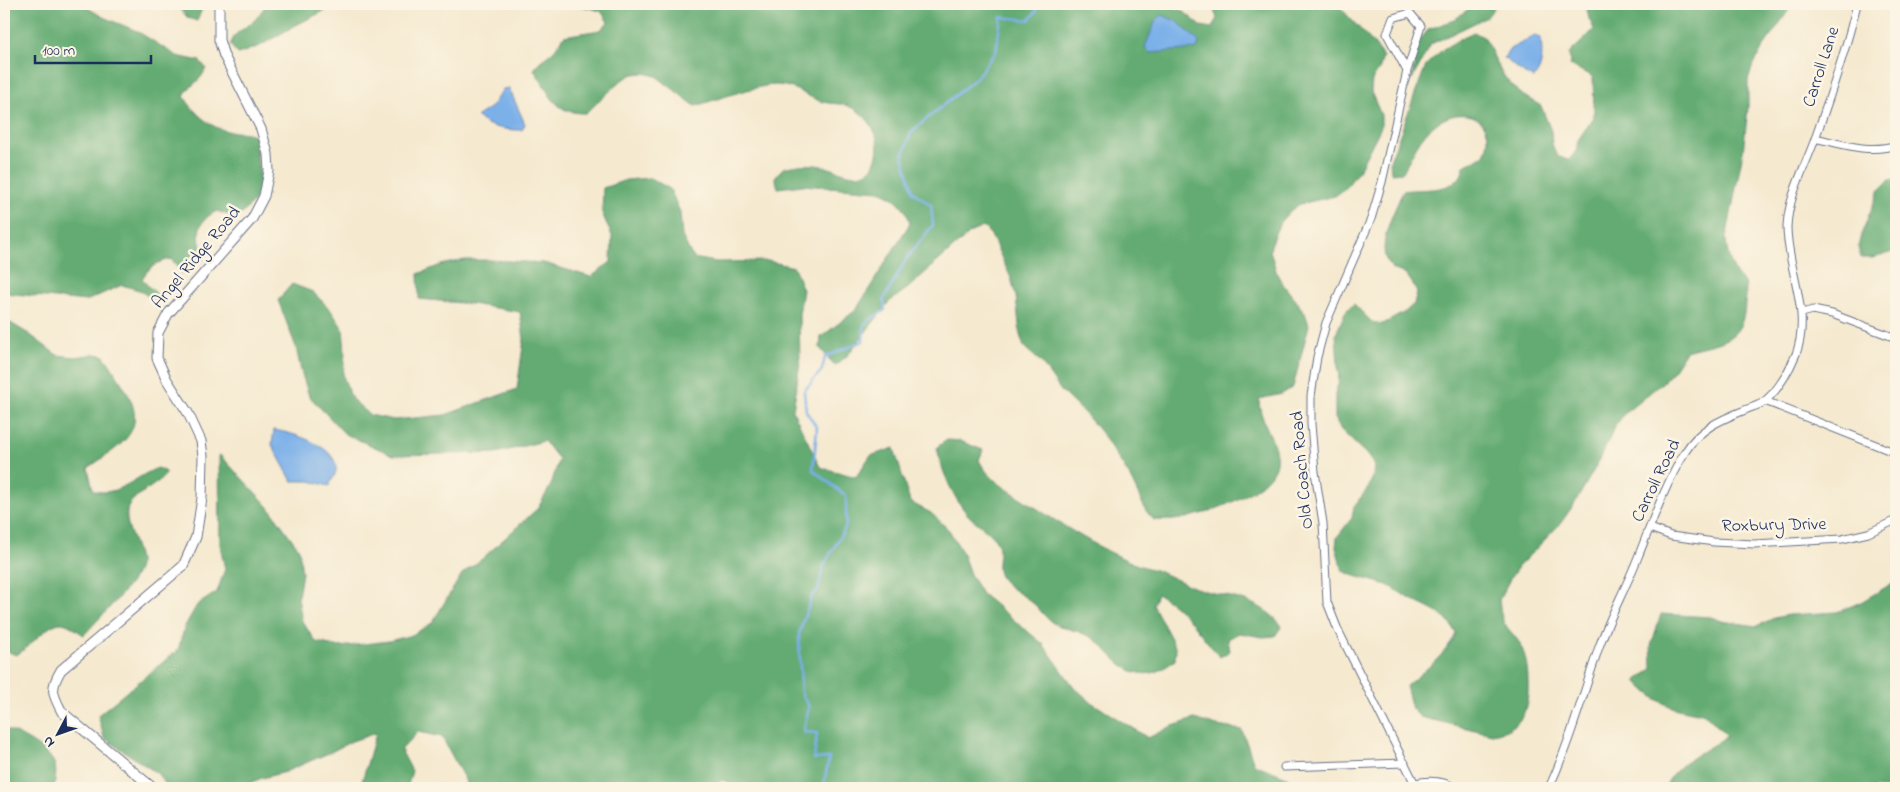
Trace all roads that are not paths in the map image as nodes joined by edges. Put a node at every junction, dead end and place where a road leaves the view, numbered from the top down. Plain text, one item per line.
1 (219, 4) edge
2 (1856, 4) edge
3 (1407, 71) junction
4 (1815, 138) junction
5 (1896, 145) edge
6 (1802, 313) junction
7 (1896, 338) edge
8 (1765, 401) junction
9 (1896, 453) edge
10 (1896, 520) edge
11 (1650, 528) junction
12 (1405, 763) junction
13 (1284, 767) dead end
14 (1416, 786) edge
15 (153, 788) edge
16 (1455, 788) edge
17 (1549, 788) edge

1 - 15 street, Angel Ridge Road
2 - 4 street, Carroll Lane
3 - 3 street, Old Coach Road
3 - 12 street, Old Coach Road
4 - 5 street
4 - 6 street, Carroll Road
6 - 7 street
6 - 8 street, Carroll Road
8 - 9 street
8 - 11 street, Carroll Road
10 - 11 street, Roxbury Drive
11 - 17 street, Carroll Road
12 - 13 street
12 - 14 street, Old Coach Road
14 - 16 street

